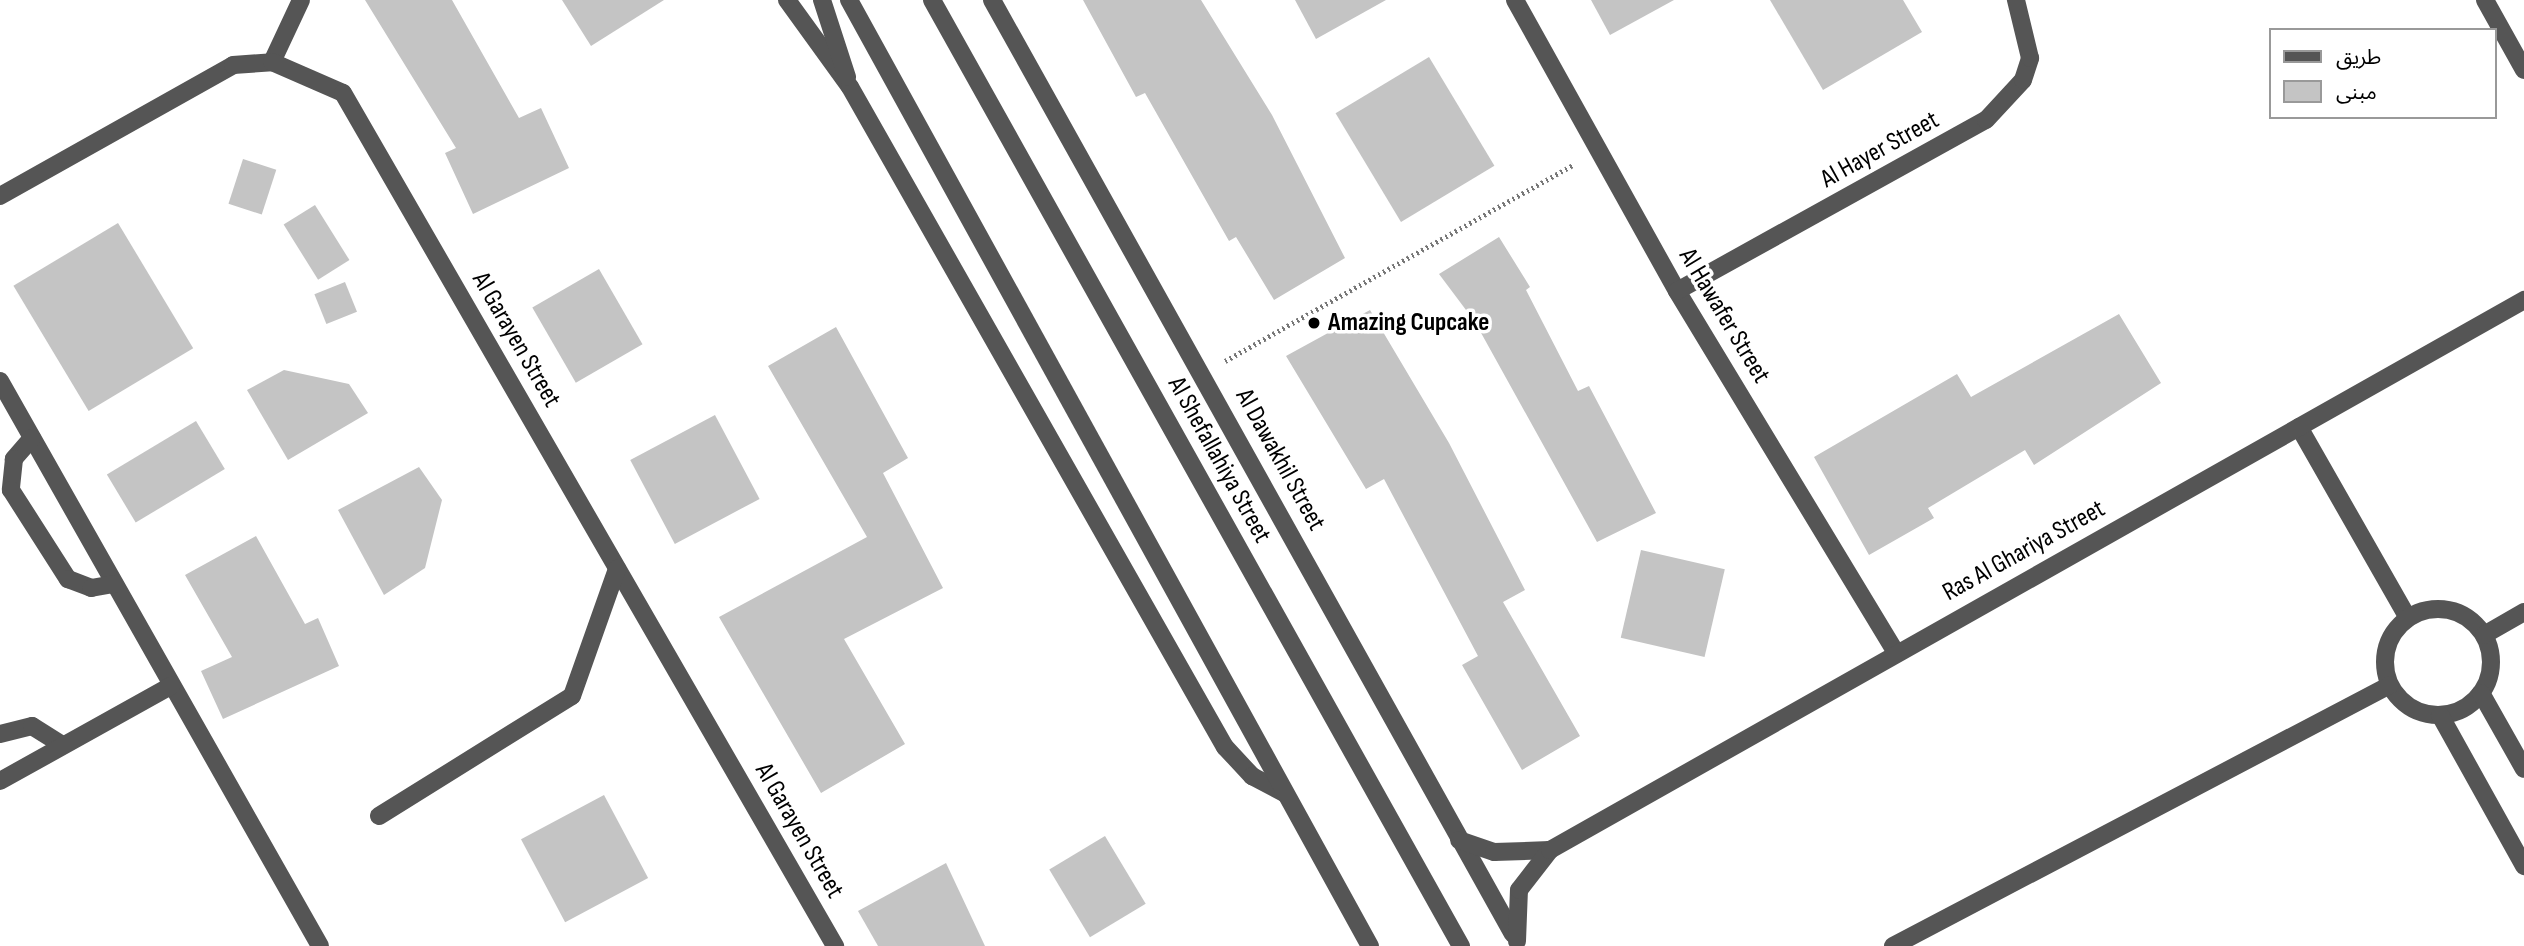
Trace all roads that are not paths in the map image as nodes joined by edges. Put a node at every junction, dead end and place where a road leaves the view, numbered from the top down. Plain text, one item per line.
1 (301, 0) edge
2 (787, 0) edge
3 (822, 0) edge
4 (849, 0) edge
5 (932, 0) edge
6 (992, 0) edge
7 (1515, 0) edge
8 (2016, 0) edge
9 (2485, 0) edge
10 (272, 62) junction
11 (2524, 70) edge
12 (850, 87) junction
13 (0, 196) edge
14 (1677, 292) junction
15 (2524, 300) edge
16 (0, 381) edge
17 (2299, 427) junction
18 (32, 438) junction
19 (617, 569) junction
20 (114, 584) junction
21 (2524, 612) edge
22 (2409, 618) junction
23 (2484, 635) junction
24 (1896, 653) junction
25 (2390, 685) junction
26 (171, 686) junction
27 (2482, 692) junction
28 (2440, 715) junction
29 (0, 734) edge
30 (63, 746) junction
31 (2524, 769) edge
32 (0, 780) edge
33 (1286, 793) junction
34 (379, 816) dead end
35 (1459, 840) junction
36 (1550, 850) junction
37 (2524, 866) edge
38 (1518, 944) edge
39 (320, 946) edge
40 (835, 946) edge
41 (1367, 946) edge
42 (1461, 946) edge
43 (1893, 946) edge

1 - 10 street
2 - 12 street
3 - 12 street
4 - 33 street
5 - 42 street, Al Shefallahiya Street
6 - 35 street, Al Dawakhil Street
7 - 14 street, Al Hawafer Street
8 - 14 street, Al Hayer Street
9 - 11 street
10 - 13 street, Al Garayen Street
10 - 19 street, Al Garayen Street
12 - 33 street
14 - 24 street, Al Hawafer Street
15 - 17 street, Ras Al Ghariya Street
16 - 18 street
17 - 22 street
17 - 24 street, Ras Al Ghariya Street
18 - 20 street
18 - 20 street
19 - 34 street
19 - 40 street, Al Garayen Street
20 - 26 street
21 - 23 street
22 - 23 street
22 - 25 street
23 - 27 street
24 - 36 street, Ras Al Ghariya Street
25 - 28 street
25 - 43 street
26 - 30 street
26 - 39 street
27 - 28 street
27 - 31 street
28 - 37 street
29 - 30 street
30 - 32 street
33 - 41 street
35 - 36 street, Ras Al Ghariya Street
35 - 38 street, Al Dawakhil Street
36 - 38 street, Ras Al Ghariya Street

